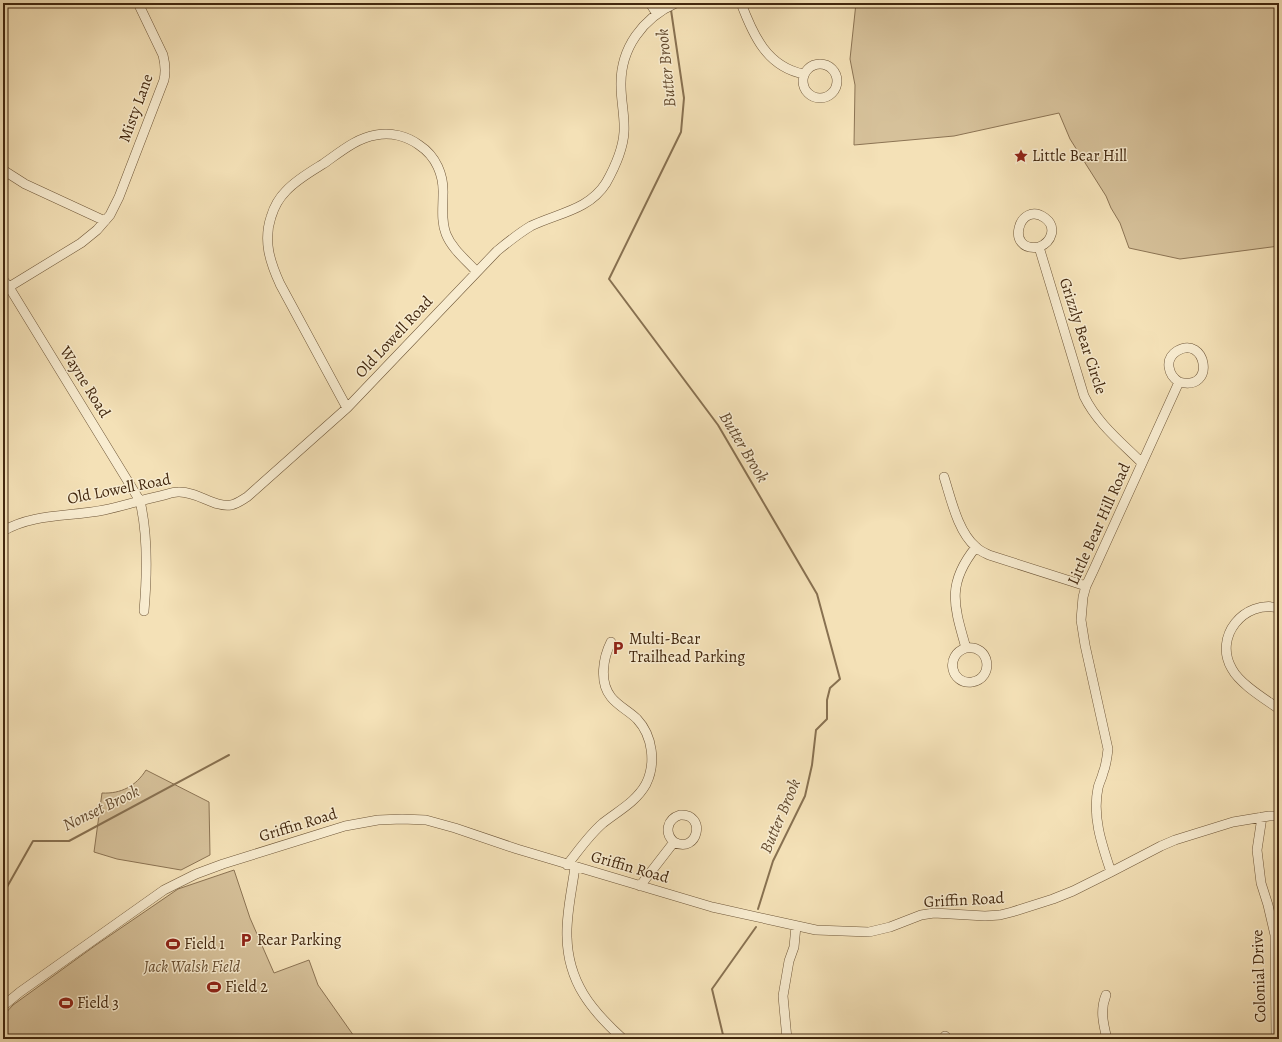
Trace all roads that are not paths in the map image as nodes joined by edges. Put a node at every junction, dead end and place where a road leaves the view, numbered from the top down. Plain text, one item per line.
1 (138, 3) edge
2 (650, 3) edge
3 (676, 3) edge
4 (741, 3) edge
5 (657, 14) junction
6 (804, 74) dead end
7 (3, 170) edge
8 (105, 221) junction
9 (1040, 247) dead end
10 (476, 272) junction
11 (6, 284) edge
12 (1179, 382) dead end
13 (347, 408) junction
14 (1142, 463) junction
15 (944, 477) dead end
16 (140, 501) junction
17 (3, 531) edge
18 (976, 547) junction
19 (1086, 586) junction
20 (1279, 608) edge
21 (144, 611) dead end
22 (611, 642) dead end
23 (966, 648) dead end
24 (1279, 709) edge
25 (1279, 816) edge
26 (1262, 817) junction
27 (674, 842) dead end
28 (571, 866) junction
29 (1112, 872) junction
30 (640, 886) junction
31 (796, 926) junction
32 (1106, 995) dead end
33 (3, 1006) edge
34 (623, 1039) edge
35 (786, 1039) edge
36 (1107, 1039) edge
37 (1276, 1039) edge

1 - 8 street, Misty Lane
2 - 5 street
3 - 5 street, Old Lowell Road
4 - 6 street
5 - 10 street, Old Lowell Road
7 - 8 street
8 - 11 street, Misty Lane
9 - 14 street, Grizzly Bear Circle
10 - 13 street, Old Lowell Road
10 - 13 street
11 - 16 street, Wayne Road
12 - 14 street, Little Bear Hill Road
13 - 16 street, Old Lowell Road
14 - 19 street, Little Bear Hill Road
15 - 18 street
16 - 17 street, Old Lowell Road
16 - 21 street, Wayne Road
18 - 19 street
18 - 23 street
19 - 29 street, Little Bear Hill Road
20 - 24 street
22 - 28 street
25 - 26 street, Griffin Road
26 - 29 street, Griffin Road
26 - 37 street, Colonial Drive
27 - 30 street
28 - 30 street, Griffin Road
28 - 33 street, Griffin Road
28 - 34 street
29 - 31 street, Griffin Road
30 - 31 street, Griffin Road
31 - 35 street
32 - 36 street

